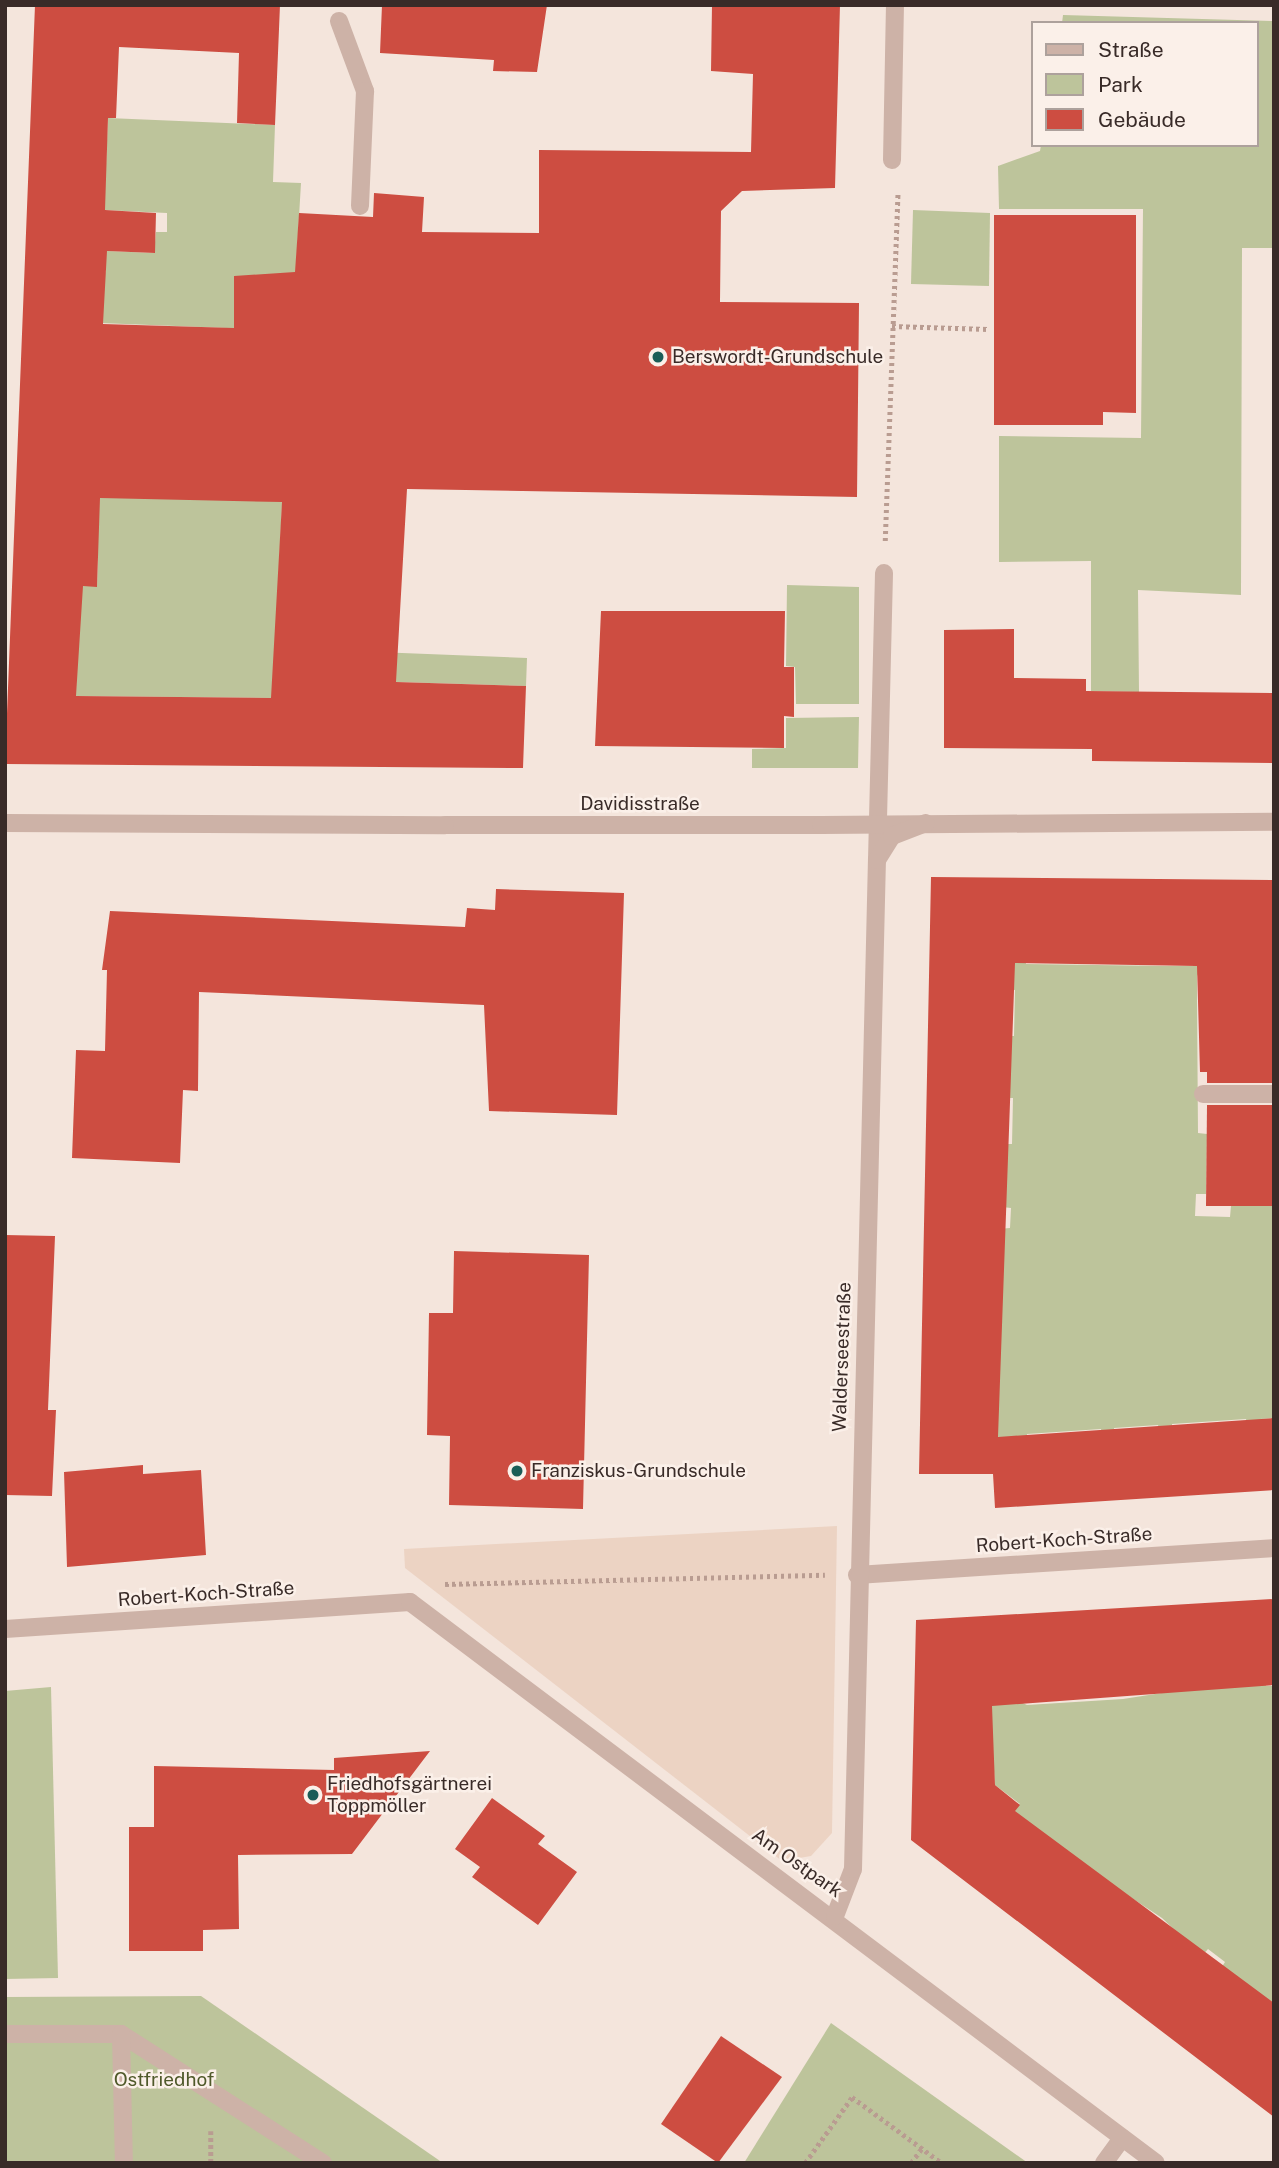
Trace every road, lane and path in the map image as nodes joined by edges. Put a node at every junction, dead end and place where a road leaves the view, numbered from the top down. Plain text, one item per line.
1 (895, 5) edge
2 (339, 21) dead end
3 (892, 160) dead end
4 (898, 196) dead end
5 (360, 206) dead end
6 (892, 326) junction
7 (988, 329) dead end
8 (884, 573) joint
9 (1274, 822) edge
10 (5, 823) edge
11 (926, 823) junction
12 (878, 824) junction
13 (877, 860) junction
14 (1203, 1094) dead end
15 (1274, 1094) edge
16 (1274, 1548) edge
17 (836, 1575) dead end
18 (857, 1575) junction
19 (439, 1584) dead end
20 (410, 1602) joint
21 (5, 1629) edge
22 (835, 1916) junction
23 (5, 2034) edge
24 (121, 2034) junction
25 (1122, 2138) junction
26 (922, 2148) junction
27 (124, 2163) edge
28 (323, 2163) edge
29 (805, 2163) edge
30 (911, 2163) edge
31 (942, 2163) edge
32 (1104, 2163) edge
33 (1156, 2163) edge

1 - 3 street
2 - 5 street
4 - 6 path
6 - 7 path
6 - 8 path
8 - 12 street, Walderseestraße
9 - 11 street, Davidisstraße
10 - 12 street, Davidisstraße
11 - 12 street, Davidisstraße
11 - 13 street
12 - 13 street, Walderseestraße
13 - 18 street, Walderseestraße
14 - 15 street
16 - 18 street, Robert-Koch-Straße
17 - 19 path
18 - 22 street, Walderseestraße
20 - 21 street, Robert-Koch-Straße
20 - 22 street, Am Ostpark
22 - 25 street, Am Ostpark
23 - 24 street
24 - 27 street
24 - 28 street
25 - 32 street
25 - 33 street, Am Ostpark
26 - 29 path
26 - 30 path
26 - 31 path

